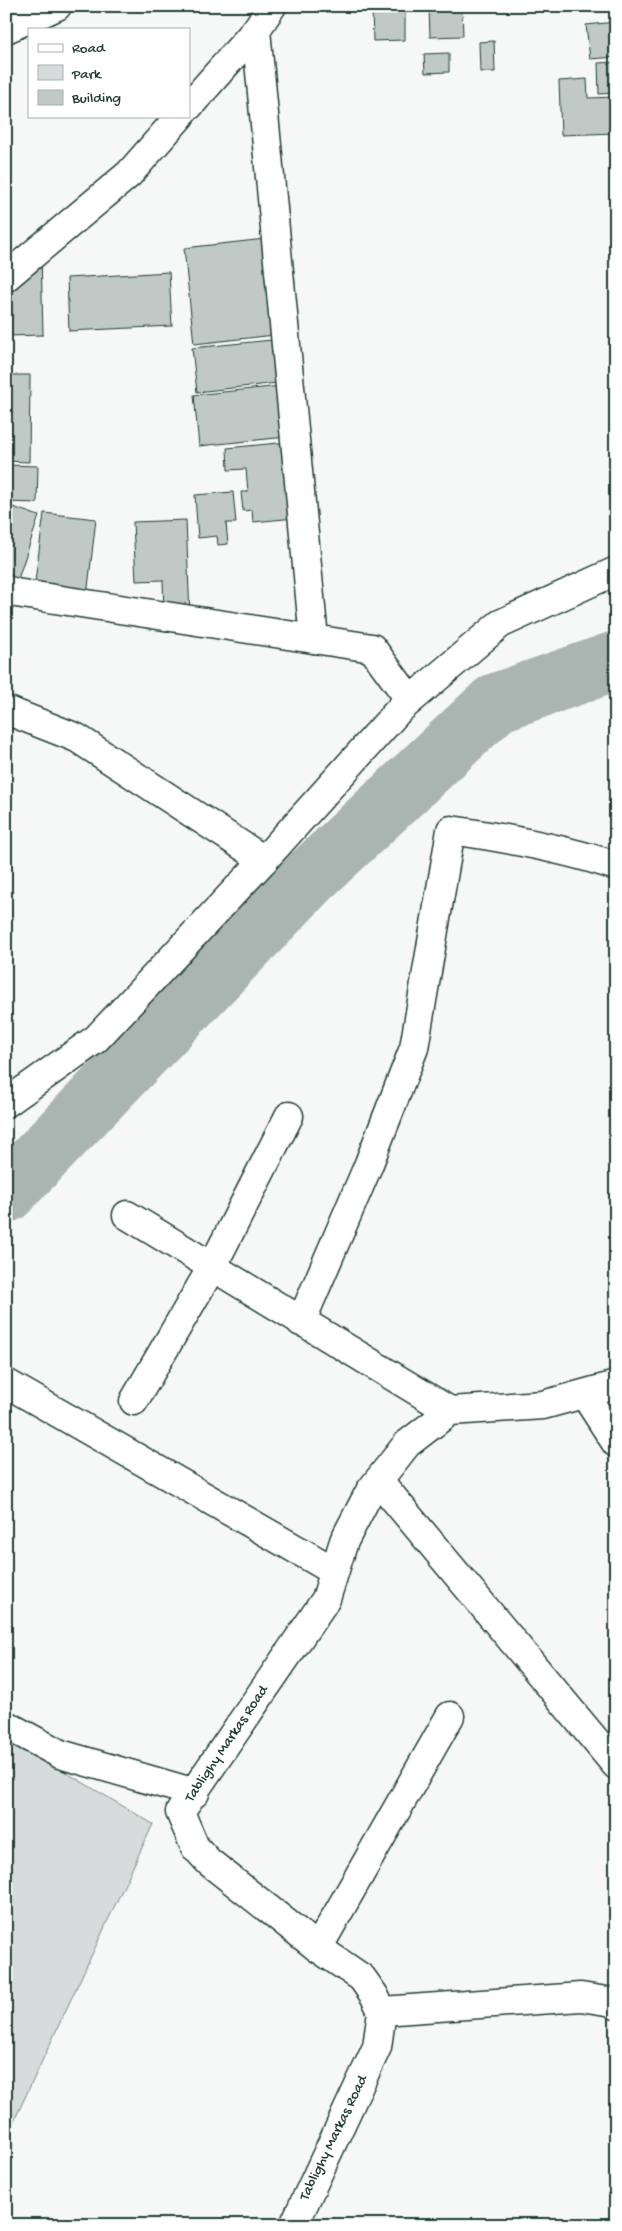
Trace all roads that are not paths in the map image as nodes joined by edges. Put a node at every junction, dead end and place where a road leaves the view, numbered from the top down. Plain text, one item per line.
1 (57, 6) edge
2 (272, 6) edge
3 (6, 29) edge
4 (256, 30) junction
5 (190, 105) edge
6 (178, 118) edge
7 (6, 277) edge
8 (616, 571) edge
9 (6, 590) edge
10 (314, 639) junction
11 (410, 700) junction
12 (6, 710) edge
13 (264, 860) junction
14 (616, 866) edge
15 (6, 1103) edge
16 (289, 1116) dead end
17 (127, 1215) dead end
18 (212, 1267) junction
19 (301, 1322) junction
20 (6, 1383) edge
21 (616, 1385) edge
22 (585, 1395) junction
23 (134, 1401) dead end
24 (450, 1411) junction
25 (616, 1443) edge
26 (379, 1481) junction
27 (334, 1571) junction
28 (450, 1716) dead end
29 (6, 1726) edge
30 (616, 1765) edge
31 (195, 1793) junction
32 (318, 1948) junction
33 (615, 2004) edge
34 (382, 2011) junction
35 (294, 2225) edge

1 - 3 street
2 - 4 street
4 - 5 street
4 - 10 street
6 - 7 street
8 - 11 street
9 - 10 street
10 - 11 street
11 - 13 street
12 - 13 street
13 - 15 street
14 - 19 street
16 - 18 street
17 - 18 street
18 - 19 street
18 - 23 street
19 - 24 street
20 - 27 street
21 - 22 street
22 - 24 street
22 - 25 street
24 - 26 street, Tablighy Markas Road
26 - 27 street, Tablighy Markas Road
26 - 30 street
27 - 31 street, Tablighy Markas Road
28 - 32 street
29 - 31 street
31 - 32 street, Tablighy Markas Road
32 - 34 street, Tablighy Markas Road
33 - 34 street
34 - 35 street, Tablighy Markas Road

